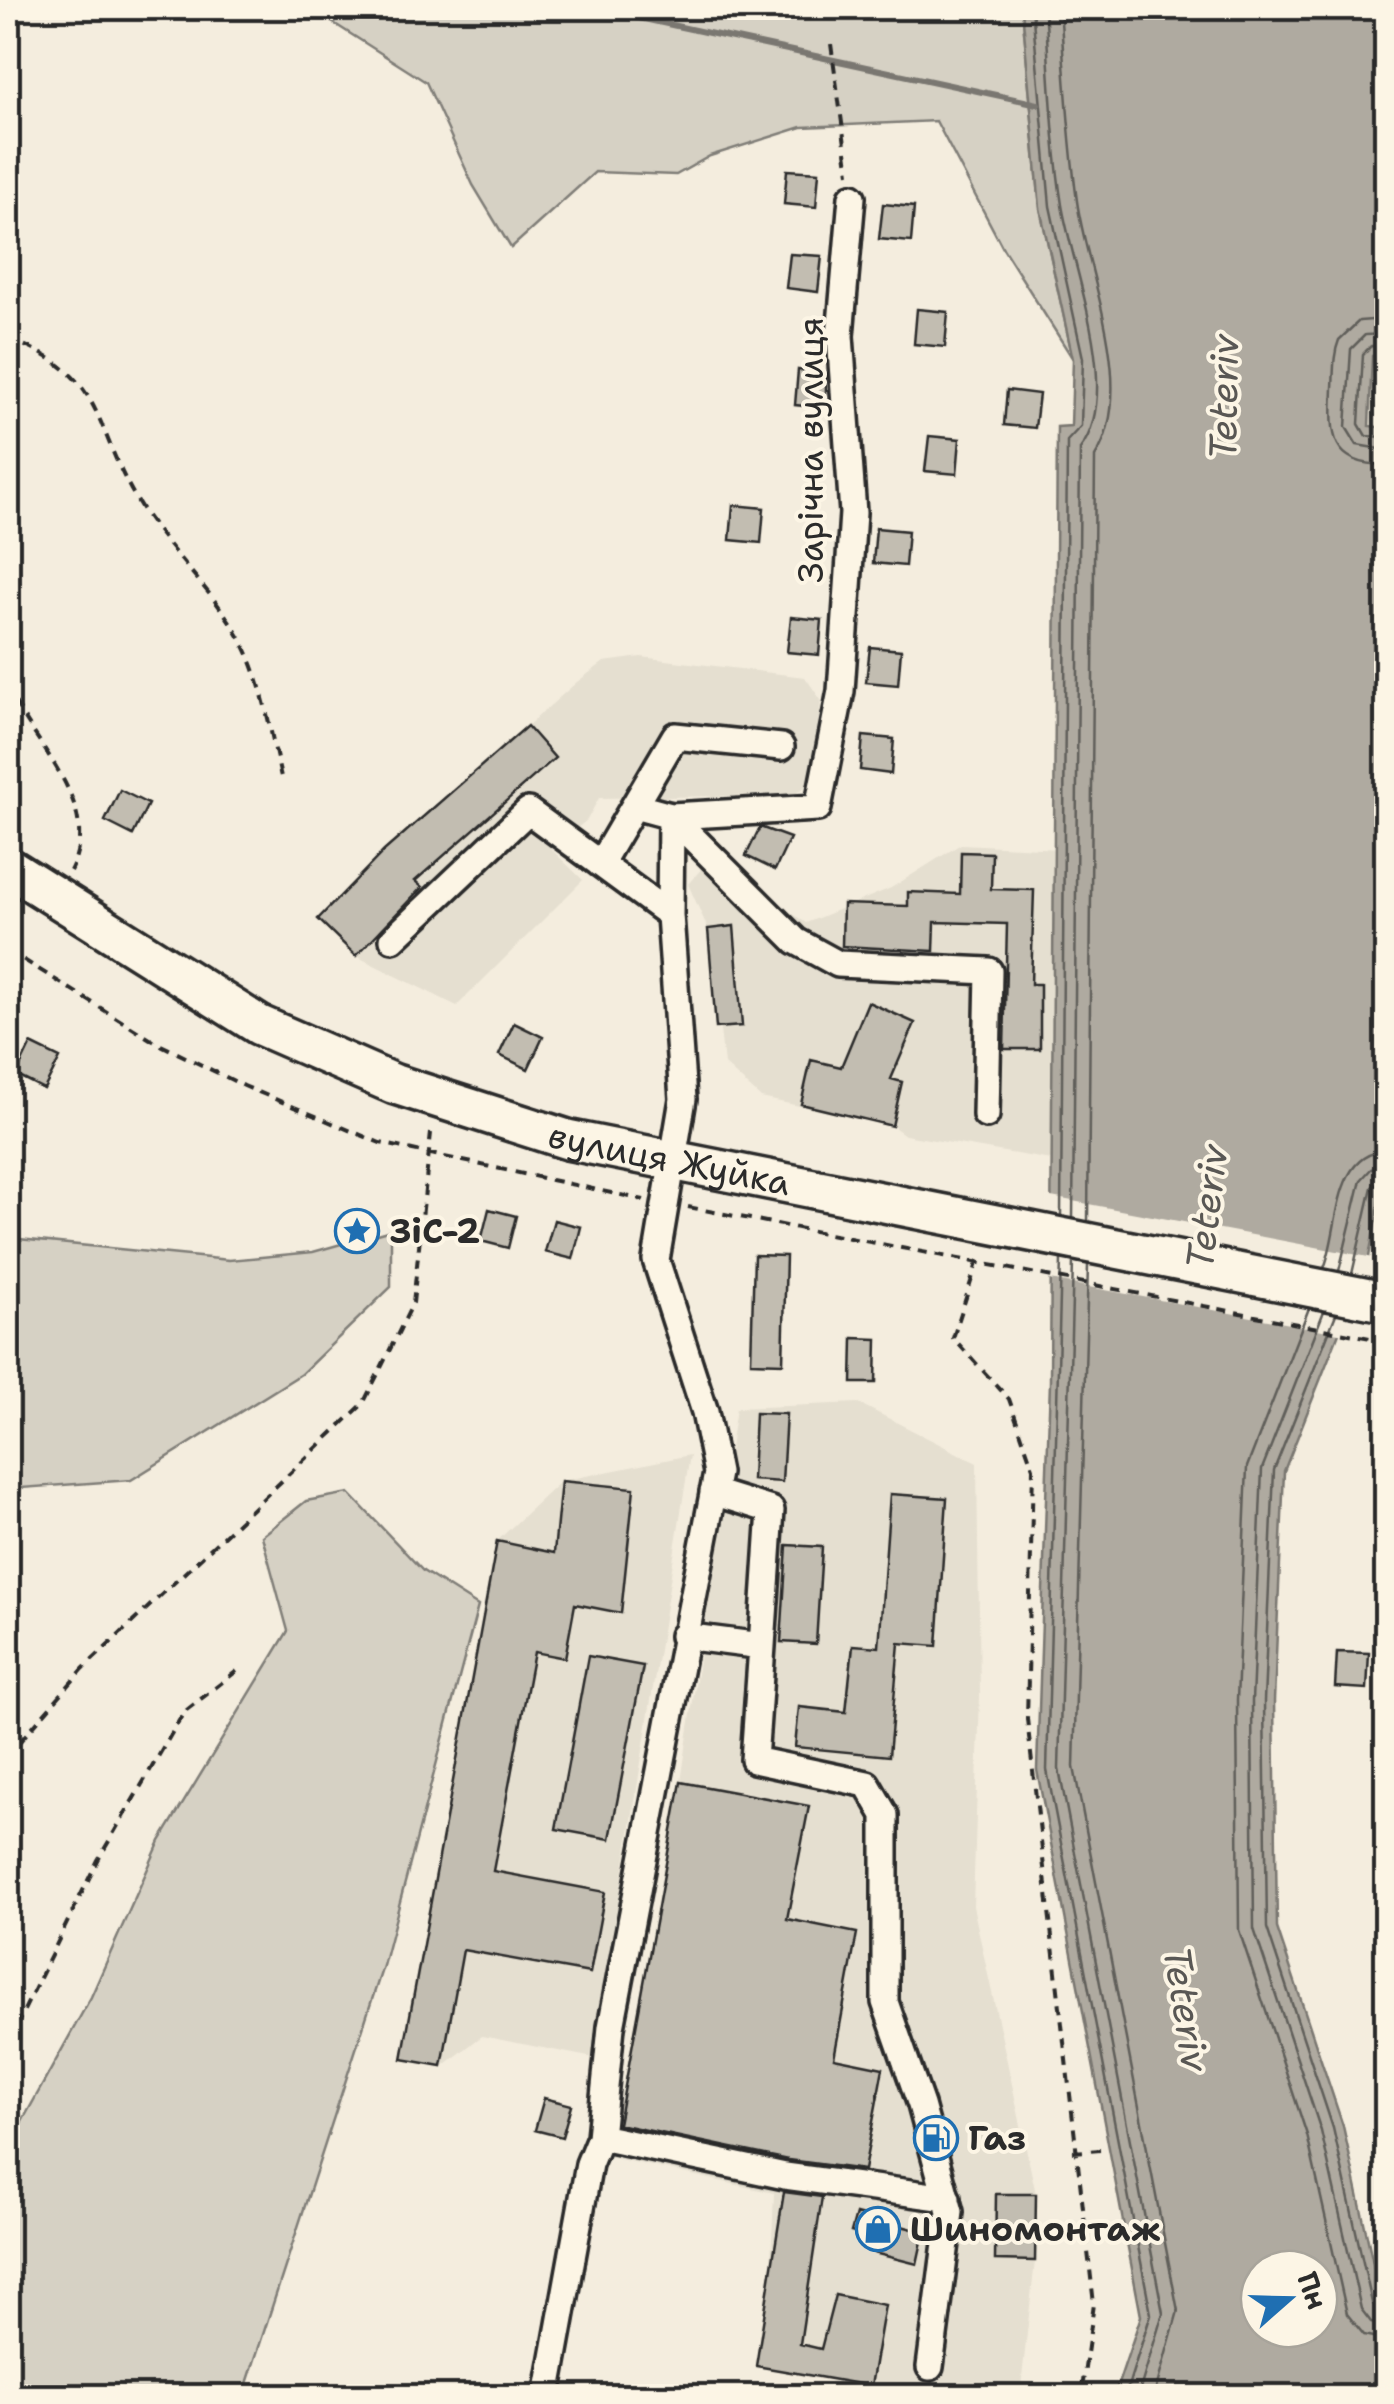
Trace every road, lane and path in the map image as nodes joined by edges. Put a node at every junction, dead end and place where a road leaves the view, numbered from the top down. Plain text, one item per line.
1 (831, 44) dead end
2 (852, 197) joint
3 (8, 338) edge
4 (8, 686) edge
5 (781, 746) dead end
6 (281, 777) dead end
7 (634, 806) junction
8 (671, 816) junction
9 (600, 864) junction
10 (8, 867) edge
11 (56, 898) junction
12 (670, 915) junction
13 (393, 938) dead end
14 (986, 1115) dead end
15 (432, 1133) dead end
16 (673, 1160) junction
17 (920, 1249) dead end
18 (978, 1260) junction
19 (1386, 1302) edge
20 (1386, 1341) edge
21 (713, 1492) junction
22 (683, 1636) junction
23 (762, 1646) junction
24 (242, 1667) dead end
25 (8, 1755) edge
26 (8, 2043) edge
27 (600, 2137) junction
28 (1100, 2150) dead end
29 (1074, 2152) junction
30 (946, 2198) junction
31 (930, 2367) dead end
32 (547, 2396) edge
33 (1082, 2396) edge

1 - 2 path
2 - 8 street, Зарічна вулиця
3 - 6 path
4 - 11 path
5 - 7 street
7 - 8 street
7 - 9 street
8 - 12 street
8 - 14 street
9 - 12 street
9 - 13 street
10 - 11 highway, вулиця Жуйка
11 - 16 highway, вулиця Жуйка
12 - 16 street
15 - 25 path
16 - 19 highway, вулиця Жуйка
16 - 21 street
17 - 18 path
18 - 20 path
18 - 29 path
21 - 22 street
21 - 23 street
22 - 23 street
22 - 27 street
23 - 30 street
24 - 26 path
27 - 30 street
27 - 32 street
28 - 29 path
29 - 33 path
30 - 31 street

